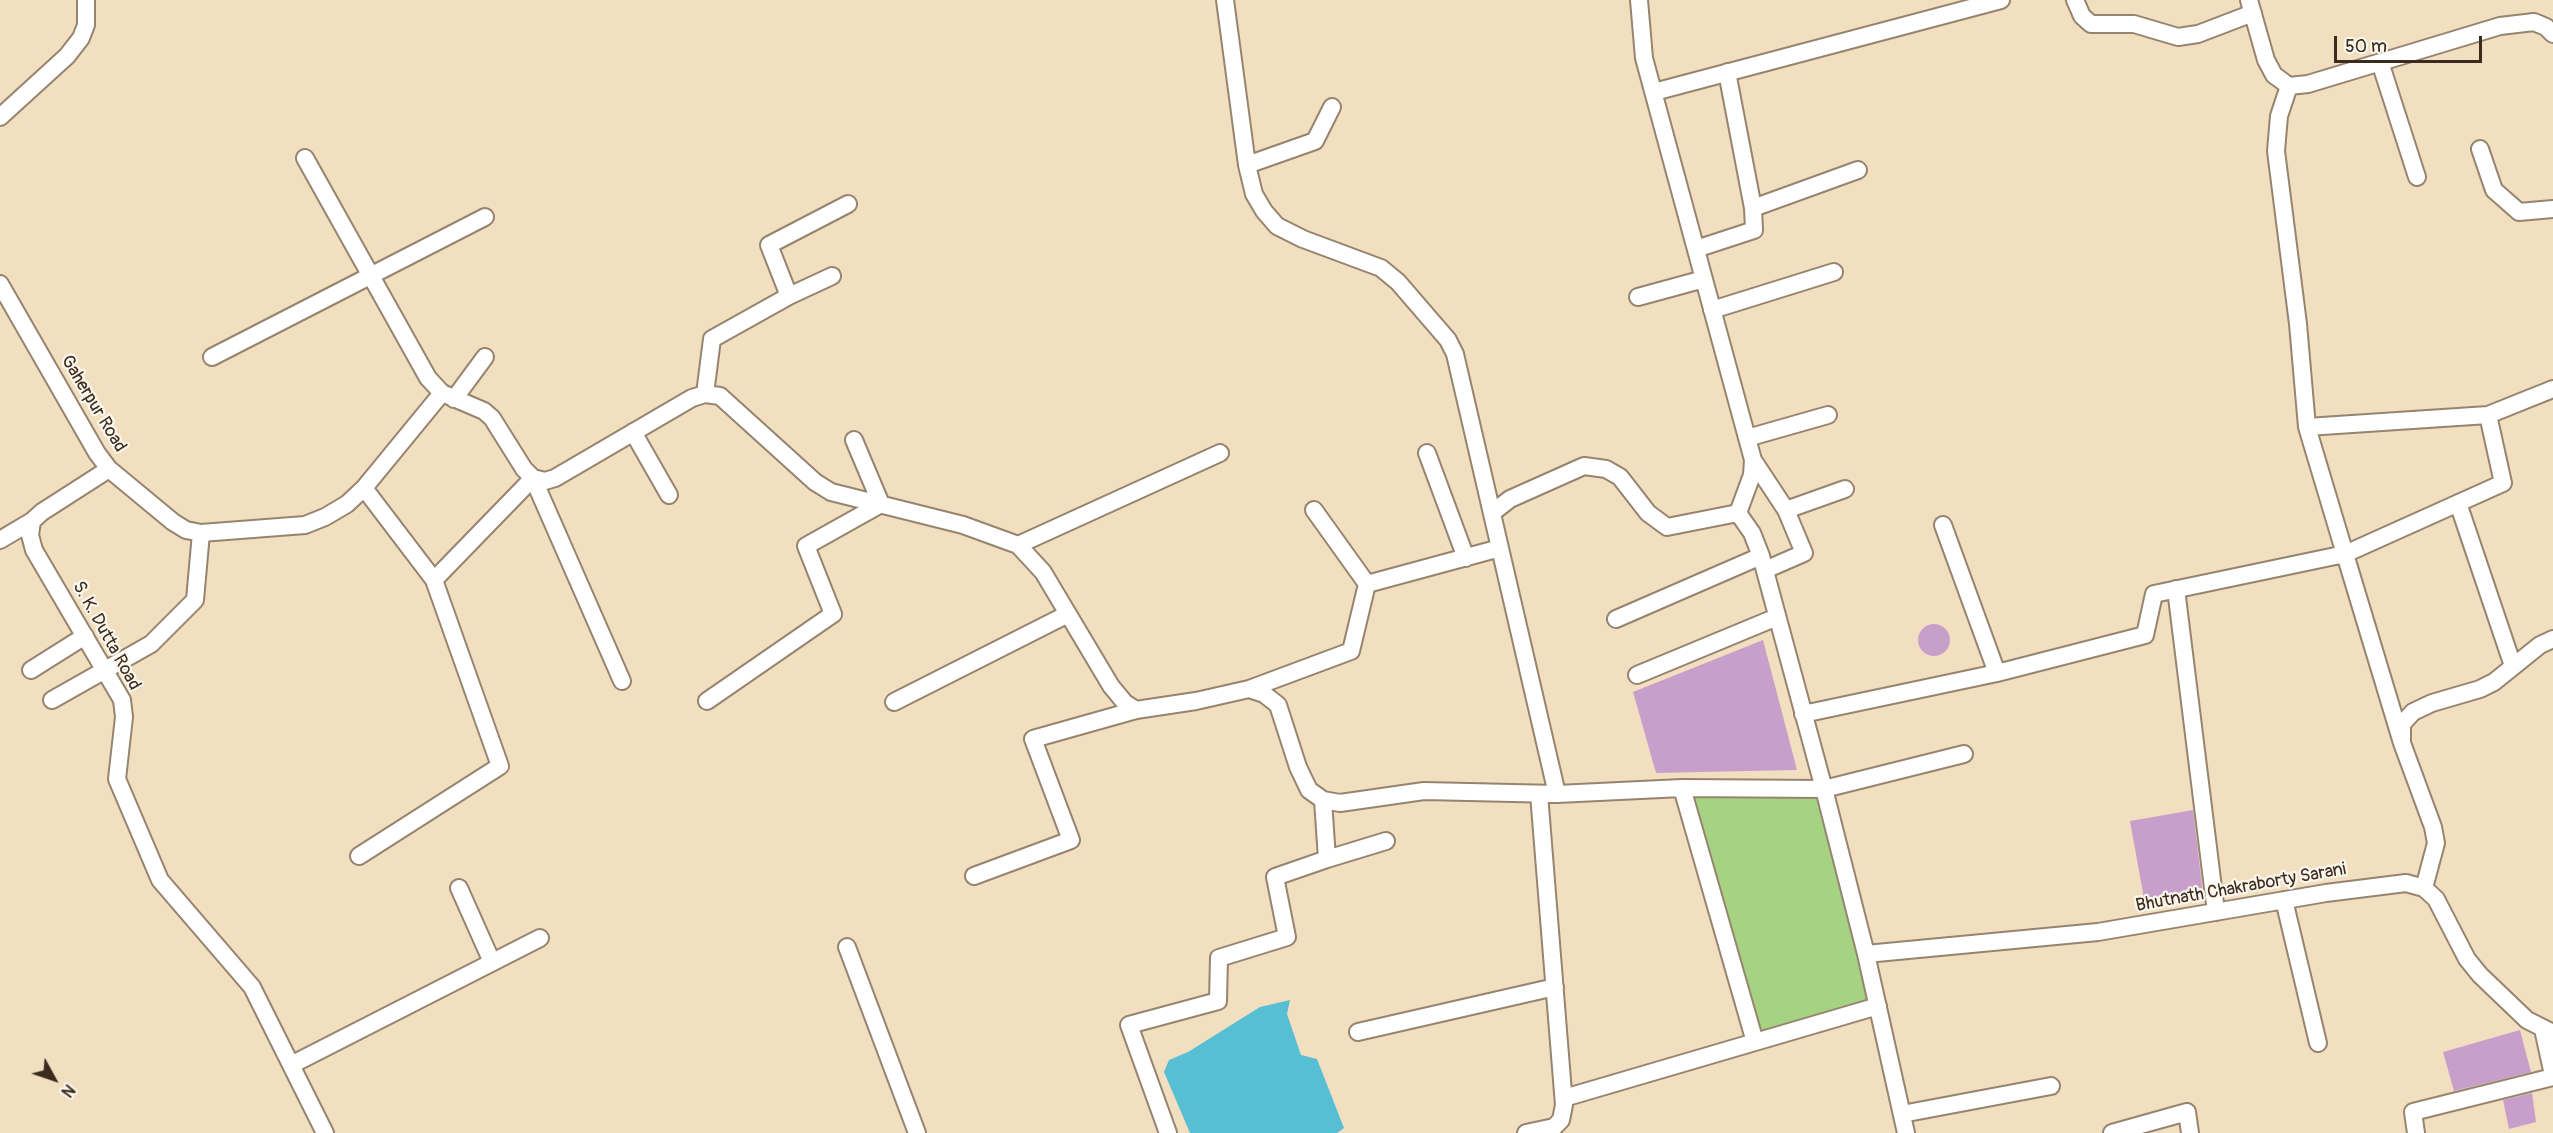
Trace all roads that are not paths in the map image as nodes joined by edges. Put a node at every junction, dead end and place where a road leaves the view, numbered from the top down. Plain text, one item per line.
1 (86, 0) edge
2 (1225, 0) edge
3 (1639, 0) edge
4 (2001, 0) edge
5 (2075, 0) edge
6 (2251, 7) edge
7 (2553, 34) edge
8 (2380, 62) junction
9 (1727, 72) junction
10 (2289, 86) junction
11 (1654, 92) junction
12 (1332, 107) dead end
13 (0, 117) edge
14 (2480, 149) dead end
15 (305, 158) dead end
16 (1247, 165) junction
17 (1858, 170) dead end
18 (2417, 177) dead end
19 (848, 204) dead end
20 (1753, 208) junction
21 (2553, 209) edge
22 (485, 217) dead end
23 (1696, 249) junction
24 (1834, 272) dead end
25 (371, 276) junction
26 (832, 276) dead end
27 (1704, 279) junction
28 (0, 284) edge
29 (789, 296) junction
30 (1638, 297) dead end
31 (1712, 310) junction
32 (212, 357) dead end
33 (485, 357) dead end
34 (2553, 389) edge
35 (705, 394) junction
36 (448, 396) junction
37 (1828, 415) dead end
38 (2488, 415) junction
39 (2307, 428) junction
40 (633, 432) junction
41 (1747, 438) junction
42 (854, 440) dead end
43 (1220, 453) dead end
44 (1427, 453) dead end
45 (1753, 460) junction
46 (109, 469) junction
47 (534, 478) junction
48 (364, 488) junction
49 (1845, 489) dead end
50 (669, 495) dead end
51 (2458, 503) junction
52 (881, 504) junction
53 (1314, 510) dead end
54 (1786, 510) junction
55 (1492, 513) junction
56 (1738, 513) junction
57 (32, 521) junction
58 (1943, 525) dead end
59 (201, 533) junction
60 (0, 540) edge
61 (1018, 545) junction
62 (1500, 548) junction
63 (2344, 554) junction
64 (1466, 558) junction
65 (1763, 563) junction
66 (434, 580) junction
67 (1367, 584) junction
68 (2176, 589) junction
69 (1068, 614) junction
70 (1777, 617) junction
71 (1616, 619) dead end
72 (85, 636) junction
73 (2553, 639) edge
74 (2513, 666) junction
75 (31, 670) dead end
76 (105, 670) junction
77 (1997, 673) junction
78 (1637, 675) dead end
79 (622, 681) dead end
80 (1249, 689) junction
81 (52, 700) dead end
82 (707, 701) dead end
83 (894, 702) dead end
84 (1136, 710) junction
85 (1803, 714) junction
86 (2402, 743) junction
87 (1964, 754) dead end
88 (1682, 788) junction
89 (1824, 789) junction
90 (1539, 794) junction
91 (1557, 794) junction
92 (1323, 800) junction
93 (1386, 841) dead end
94 (359, 856) dead end
95 (1327, 859) junction
96 (974, 876) dead end
97 (459, 888) dead end
98 (2424, 888) junction
99 (2284, 900) junction
100 (2216, 912) junction
101 (540, 938) dead end
102 (847, 947) dead end
103 (1866, 954) junction
104 (492, 962) junction
105 (1555, 987) junction
106 (1878, 1006) junction
107 (2548, 1031) edge
108 (1358, 1032) dead end
109 (1755, 1042) junction
110 (2318, 1043) dead end
111 (291, 1065) junction
112 (2553, 1076) edge
113 (2050, 1086) dead end
114 (1564, 1098) junction
115 (1902, 1114) junction
116 (325, 1133) edge
117 (917, 1133) edge
118 (1168, 1133) edge
119 (1526, 1133) edge
120 (1906, 1133) edge
121 (2112, 1133) edge
122 (2190, 1133) edge
123 (2416, 1133) edge

1 - 13 street
2 - 16 street
3 - 11 street
4 - 9 street
5 - 6 street
6 - 10 street
7 - 8 street
8 - 10 street
8 - 18 street
9 - 11 street
9 - 20 street
10 - 39 street
11 - 23 street
12 - 16 street
14 - 21 street
15 - 25 street
16 - 55 street
17 - 20 street
19 - 29 street
20 - 23 street
22 - 25 street
23 - 27 street
24 - 31 street
25 - 32 street
25 - 36 street
26 - 29 street
27 - 30 street
27 - 31 street
28 - 46 street, Gaherpur Road
29 - 35 street
31 - 41 street
33 - 36 street, Gaherpur Road
34 - 38 street
35 - 40 street
35 - 52 street
36 - 47 street
36 - 48 street, Gaherpur Road
37 - 41 street
38 - 39 street
38 - 51 street
39 - 63 street
40 - 47 street
40 - 50 street
41 - 45 street
42 - 52 street
43 - 61 street
44 - 64 street
45 - 54 street
45 - 56 street
46 - 57 street
46 - 59 street, Gaherpur Road
47 - 66 street
47 - 79 street
48 - 59 street, Gaherpur Road
48 - 66 street
49 - 54 street
51 - 63 street
51 - 74 street
52 - 61 street
52 - 82 street
53 - 67 street
54 - 65 street
55 - 56 street
55 - 62 street
56 - 65 street
57 - 60 street
57 - 72 street, S. K. Dutta Road
58 - 77 street
59 - 76 street
61 - 69 street
62 - 64 street
62 - 91 street
63 - 68 street
63 - 86 street
64 - 67 street
65 - 70 street
65 - 71 street
66 - 94 street
67 - 80 street
68 - 77 street
68 - 100 street
69 - 83 street
69 - 84 street
70 - 78 street
70 - 85 street
72 - 75 street
72 - 76 street, S. K. Dutta Road
73 - 74 street
74 - 86 street
76 - 81 street
76 - 111 street, S. K. Dutta Road
77 - 85 street
80 - 84 street
80 - 92 street
84 - 96 street
85 - 89 street
86 - 98 street
87 - 89 street
88 - 89 street
88 - 91 street
88 - 109 street
89 - 103 street
90 - 91 street
90 - 92 street
90 - 105 street
92 - 95 street
93 - 95 street
95 - 118 street
97 - 104 street
98 - 99 street, Bhutnath Chakraborty Sarani
98 - 107 street
99 - 100 street, Bhutnath Chakraborty Sarani
99 - 110 street
100 - 103 street, Bhutnath Chakraborty Sarani
101 - 104 street
102 - 117 street
103 - 106 street
104 - 111 street
105 - 108 street
105 - 114 street
106 - 109 street
106 - 115 street
107 - 112 street
109 - 114 street
111 - 116 street, S. K. Dutta Road
112 - 123 street
113 - 115 street
114 - 119 street
115 - 120 street
121 - 122 street

